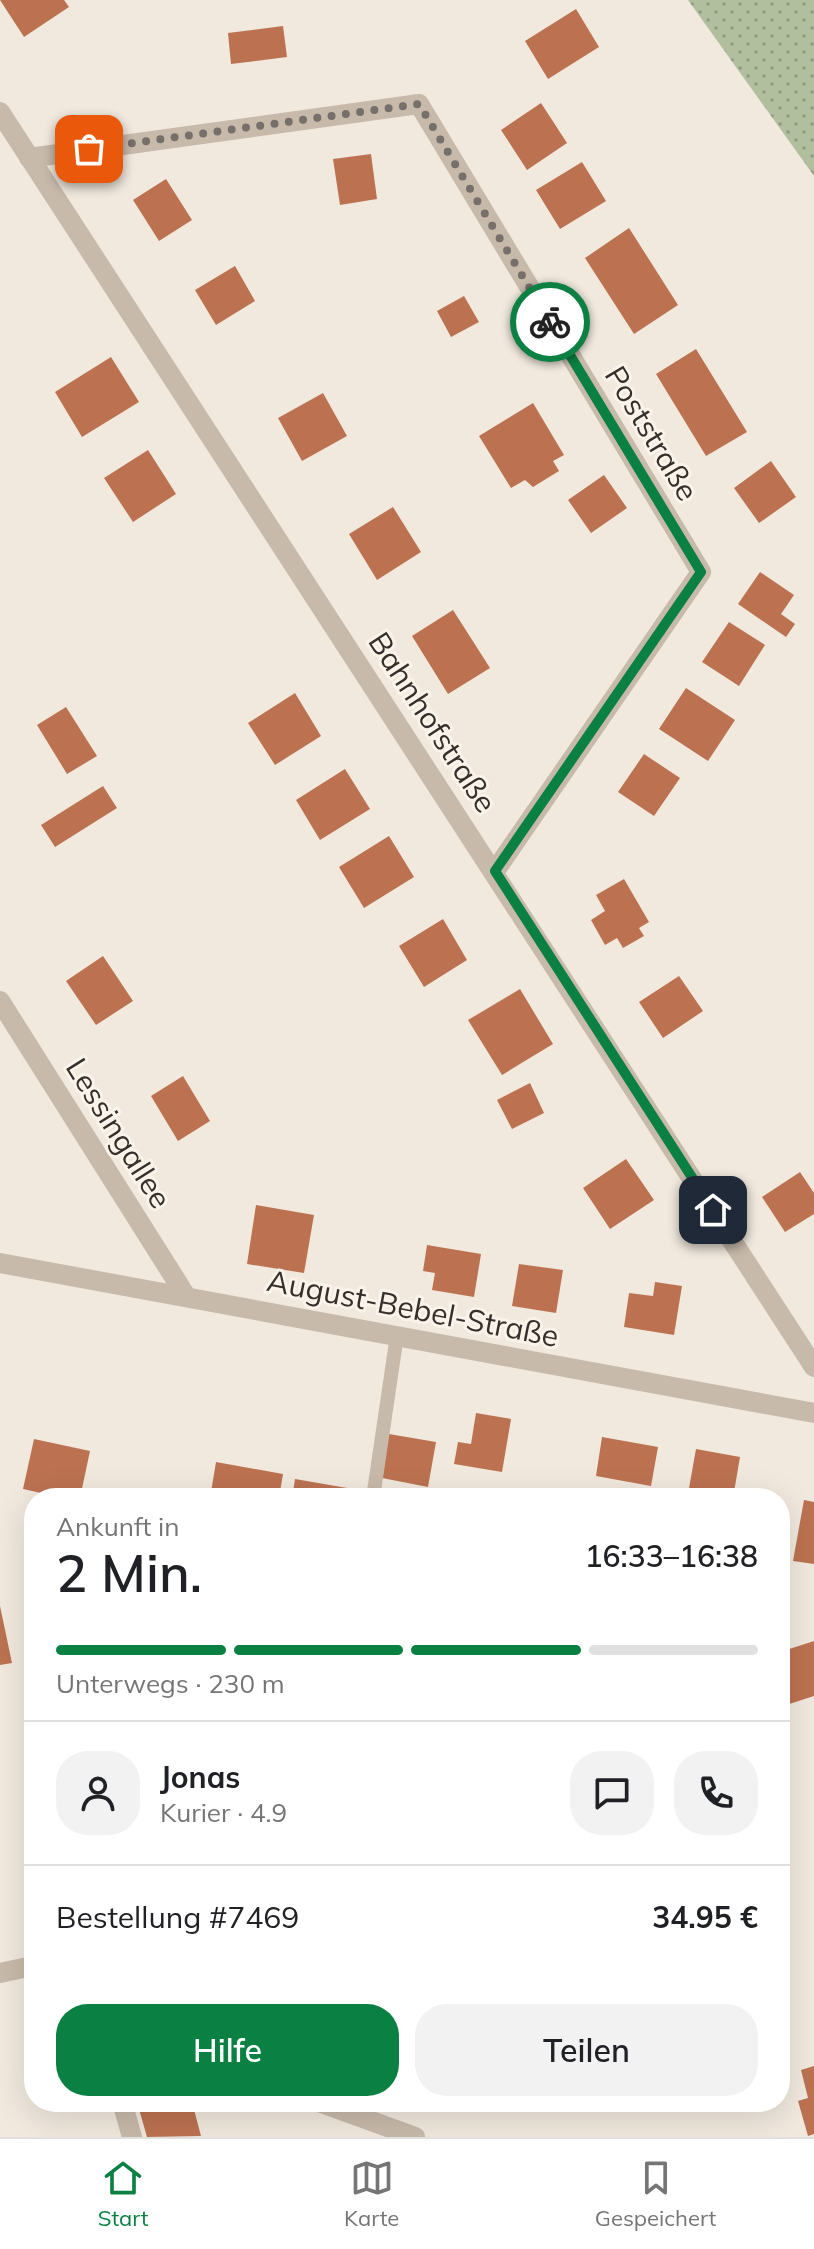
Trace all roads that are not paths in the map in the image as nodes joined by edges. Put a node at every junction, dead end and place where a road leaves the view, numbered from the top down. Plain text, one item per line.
1 (0, 112) edge
2 (29, 158) junction
3 (495, 871) junction
4 (0, 1001) edge
5 (0, 1263) edge
6 (186, 1296) junction
7 (397, 1335) junction
8 (814, 1367) edge
9 (814, 1413) edge
10 (374, 1488) edge
11 (24, 1968) edge
12 (0, 1973) edge
13 (125, 2112) edge
14 (346, 2112) edge
15 (132, 2137) edge
16 (415, 2137) edge

1 - 2 street, Bahnhofstraße
2 - 3 street, Bahnhofstraße
2 - 3 street, Poststraße
3 - 8 street, Bahnhofstraße
4 - 6 street, Lessingallee
5 - 6 street, August-Bebel-Straße
6 - 7 street, August-Bebel-Straße
7 - 9 street, August-Bebel-Straße
7 - 10 lane
11 - 12 street
13 - 15 street
14 - 16 street

